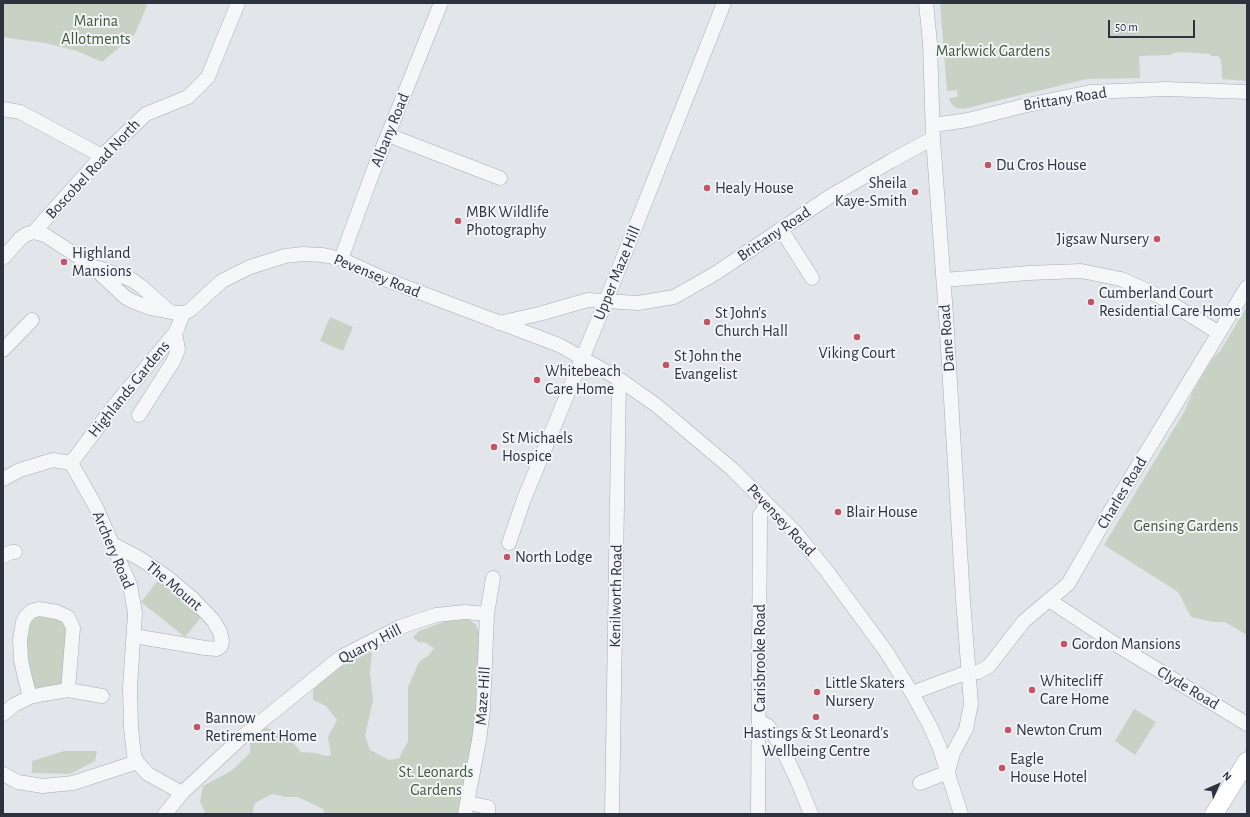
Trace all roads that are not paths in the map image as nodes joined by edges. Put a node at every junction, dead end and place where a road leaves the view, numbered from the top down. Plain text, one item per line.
1 (238, 3) edge
2 (441, 3) edge
3 (724, 3) edge
4 (926, 3) edge
5 (1247, 92) edge
6 (3, 109) edge
7 (933, 132) junction
8 (388, 135) junction
9 (102, 156) junction
10 (500, 178) dead end
11 (781, 229) junction
12 (34, 232) junction
13 (3, 258) edge
14 (341, 259) junction
15 (812, 278) dead end
16 (944, 280) junction
17 (1247, 287) edge
18 (606, 301) junction
19 (177, 312) junction
20 (32, 320) dead end
21 (499, 323) junction
22 (175, 333) junction
23 (1218, 333) junction
24 (3, 350) edge
25 (583, 359) junction
26 (619, 379) junction
27 (139, 415) dead end
28 (71, 463) junction
29 (3, 479) edge
30 (768, 504) junction
31 (509, 543) dead end
32 (114, 545) junction
33 (493, 578) dead end
34 (1049, 600) junction
35 (487, 614) junction
36 (134, 636) junction
37 (969, 673) junction
38 (68, 690) junction
39 (912, 693) junction
40 (102, 696) dead end
41 (30, 697) junction
42 (3, 714) edge
43 (759, 721) junction
44 (1247, 724) edge
45 (1247, 761) edge
46 (137, 762) junction
47 (948, 772) junction
48 (3, 774) edge
49 (920, 783) dead end
50 (182, 793) junction
51 (467, 808) edge
52 (165, 814) edge
53 (488, 814) edge
54 (612, 814) edge
55 (758, 814) edge
56 (811, 814) edge
57 (961, 814) edge
58 (1214, 814) edge

1 - 9 street, Boscobel Road North
2 - 8 street, Albany Road
3 - 18 street, Upper Maze Hill
4 - 7 street, Dane Road
5 - 7 street, Brittany Road
6 - 9 street
7 - 11 street, Brittany Road
7 - 16 street, Dane Road
8 - 10 street
8 - 14 street, Albany Road
9 - 12 street, Boscobel Road North
11 - 15 street
11 - 18 street, Brittany Road
12 - 13 street, Boscobel Road North
12 - 19 street
14 - 19 street, Pevensey Road
14 - 21 street, Pevensey Road
16 - 23 street
16 - 37 street, Dane Road
17 - 23 street, Charles Road
18 - 21 street
18 - 25 street, Upper Maze Hill
19 - 22 street, Highlands Gardens
20 - 24 street
21 - 25 street, Pevensey Road
22 - 27 street
22 - 28 street, Highlands Gardens
23 - 34 street, Charles Road
25 - 26 street, Pevensey Road
25 - 31 street, Upper Maze Hill
26 - 30 street, Pevensey Road
26 - 54 street, Kenilworth Road
28 - 29 street
28 - 32 street, Archery Road
30 - 39 street, Pevensey Road
30 - 43 street, Carisbrooke Road
32 - 36 street, Archery Road
32 - 36 street, The Mount
33 - 35 street, Maze Hill
34 - 37 street, Charles Road
34 - 44 street, Clyde Road
35 - 50 street, Quarry Hill
35 - 51 street, Maze Hill
36 - 46 street, Archery Road
37 - 39 street, Charles Road
37 - 47 street
38 - 40 street
38 - 41 street
38 - 41 street
39 - 47 street, Pevensey Road
41 - 42 street
43 - 55 street, Carisbrooke Road
43 - 56 street
45 - 58 main road
46 - 48 street
46 - 50 street
47 - 49 street
47 - 57 street, Pevensey Road
50 - 52 street, Quarry Hill
51 - 53 street

